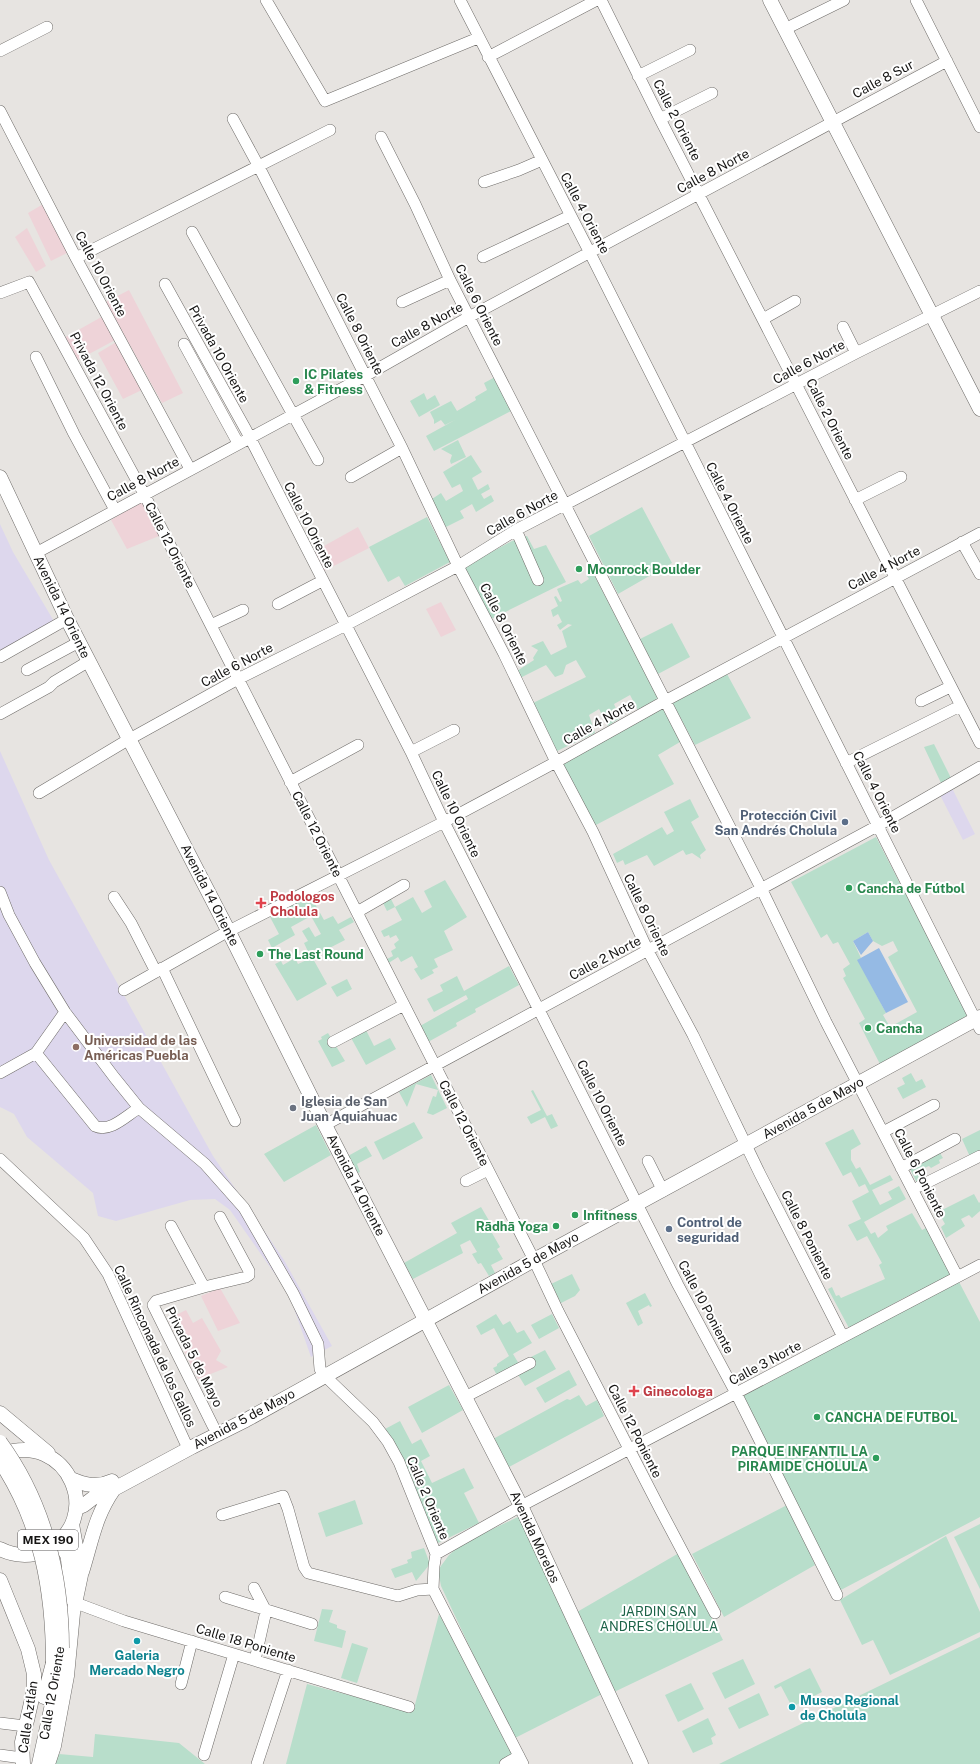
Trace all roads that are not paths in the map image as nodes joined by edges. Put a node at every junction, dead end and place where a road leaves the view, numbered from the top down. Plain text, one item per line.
1 (266, 0) edge
2 (460, 0) edge
3 (597, 0) edge
4 (601, 0) edge
5 (770, 0) edge
6 (844, 0) edge
7 (916, 0) edge
8 (47, 27) dead end
9 (785, 29) junction
10 (478, 38) junction
11 (690, 50) dead end
12 (0, 51) edge
13 (488, 57) junction
14 (947, 61) junction
15 (638, 76) junction
16 (712, 92) dead end
17 (0, 111) edge
18 (233, 119) dead end
19 (660, 119) junction
20 (833, 122) junction
21 (980, 127) edge
22 (330, 130) dead end
23 (381, 137) dead end
24 (542, 160) junction
25 (259, 167) junction
26 (484, 182) dead end
27 (700, 195) junction
28 (570, 216) junction
29 (192, 232) dead end
30 (590, 253) junction
31 (483, 257) dead end
32 (76, 258) junction
33 (450, 280) junction
34 (165, 284) dead end
35 (980, 291) edge
36 (0, 292) edge
37 (795, 301) dead end
38 (402, 302) dead end
39 (931, 316) junction
40 (469, 317) junction
41 (763, 319) junction
42 (843, 327) dead end
43 (184, 344) dead end
44 (856, 353) junction
45 (36, 357) dead end
46 (365, 376) junction
47 (797, 384) junction
48 (980, 409) edge
49 (293, 415) junction
50 (249, 437) junction
51 (238, 443) junction
52 (684, 443) junction
53 (402, 448) junction
54 (318, 460) dead end
55 (190, 469) junction
56 (0, 477) edge
57 (351, 477) dead end
58 (901, 477) dead end
59 (144, 494) junction
60 (855, 500) junction
61 (564, 506) junction
62 (115, 510) junction
63 (516, 530) junction
64 (980, 533) edge
65 (962, 542) junction
66 (36, 553) junction
67 (458, 566) junction
68 (980, 574) edge
69 (896, 578) junction
70 (538, 580) dead end
71 (322, 581) junction
72 (278, 604) dead end
73 (244, 610) dead end
74 (67, 619) junction
75 (211, 625) junction
76 (346, 625) junction
77 (782, 638) junction
78 (79, 642) junction
79 (0, 657) edge
80 (88, 661) junction
81 (27, 670) dead end
82 (238, 679) junction
83 (950, 687) junction
84 (664, 701) junction
85 (921, 701) dead end
86 (960, 706) junction
87 (0, 714) edge
88 (454, 730) dead end
89 (129, 740) junction
90 (980, 743) edge
91 (358, 745) dead end
92 (412, 752) junction
93 (556, 762) junction
94 (846, 763) junction
95 (980, 768) edge
96 (290, 782) junction
97 (39, 793) dead end
98 (444, 822) junction
99 (879, 825) junction
100 (338, 876) junction
101 (404, 885) dead end
102 (761, 888) junction
103 (0, 892) edge
104 (114, 897) dead end
105 (357, 912) junction
106 (229, 932) junction
107 (648, 951) junction
108 (159, 970) junction
109 (124, 990) dead end
110 (404, 1005) junction
111 (539, 1010) junction
112 (65, 1012) junction
113 (978, 1022) edge
114 (333, 1042) dead end
115 (36, 1052) junction
116 (436, 1067) junction
117 (0, 1074) edge
118 (857, 1084) junction
119 (934, 1105) dead end
120 (139, 1108) junction
121 (235, 1121) dead end
122 (325, 1125) junction
123 (883, 1132) junction
124 (956, 1140) dead end
125 (746, 1145) junction
126 (980, 1156) edge
127 (0, 1158) edge
128 (648, 1161) dead end
129 (901, 1168) junction
130 (488, 1170) junction
131 (466, 1182) dead end
132 (920, 1186) dead end
133 (663, 1190) junction
134 (638, 1204) junction
135 (220, 1217) dead end
136 (171, 1226) dead end
137 (534, 1260) junction
138 (980, 1264) edge
139 (957, 1276) junction
140 (204, 1286) junction
141 (424, 1316) junction
142 (843, 1337) junction
143 (530, 1363) dead end
144 (323, 1373) junction
145 (736, 1394) junction
146 (465, 1398) junction
147 (0, 1413) edge
148 (213, 1426) junction
149 (0, 1442) edge
150 (185, 1442) junction
151 (629, 1449) junction
152 (0, 1454) edge
153 (56, 1460) junction
154 (0, 1461) edge
155 (71, 1479) junction
156 (114, 1489) junction
157 (521, 1506) junction
158 (76, 1509) junction
159 (222, 1515) dead end
160 (97, 1518) junction
161 (72, 1524) junction
162 (53, 1547) junction
163 (0, 1549) edge
164 (436, 1554) junction
165 (81, 1575) junction
166 (0, 1580) edge
167 (254, 1588) dead end
168 (433, 1589) junction
169 (837, 1595) dead end
170 (225, 1597) dead end
171 (76, 1603) junction
172 (266, 1611) junction
173 (715, 1613) dead end
174 (312, 1624) dead end
175 (192, 1641) junction
176 (234, 1654) junction
177 (255, 1660) junction
178 (288, 1670) junction
179 (181, 1684) dead end
180 (409, 1707) dead end
181 (0, 1723) edge
182 (25, 1726) junction
183 (0, 1755) edge
184 (204, 1755) dead end
185 (521, 1760) edge
186 (25, 1762) edge
187 (39, 1764) edge
188 (48, 1764) edge
189 (257, 1764) edge
190 (506, 1764) edge
191 (641, 1764) edge

1 - 10 street
2 - 10 street, Calle 4 Oriente
3 - 13 street
4 - 15 street, Calle 2 Oriente
5 - 9 main road
6 - 9 street
7 - 14 street
8 - 12 street
9 - 20 main road
10 - 13 street, Calle 4 Oriente
11 - 15 street
13 - 24 street, Calle 4 Oriente
14 - 20 street, Calle 8 Sur
14 - 21 street
15 - 19 street, Calle 2 Oriente
16 - 19 street
17 - 32 street, Calle 10 Oriente
18 - 25 street, Calle 8 Oriente
19 - 27 street, Calle 2 Oriente
20 - 27 street, Calle 8 Norte
20 - 39 main road
22 - 25 street
23 - 33 street, Calle 6 Oriente
24 - 26 street
24 - 28 street, Calle 4 Oriente
25 - 32 street
25 - 46 street, Calle 8 Oriente
27 - 30 street, Calle 8 Norte
27 - 41 street, Calle 2 Oriente
28 - 30 street, Calle 4 Oriente
28 - 31 street
29 - 49 street
30 - 40 street, Calle 8 Norte
30 - 52 street, Calle 4 Oriente
32 - 55 street, Calle 10 Oriente
33 - 38 street
33 - 40 street, Calle 6 Oriente
34 - 50 street, Privada 10 Oriente
35 - 39 street, Calle 6 Norte
36 - 59 street, Privada 12 Oriente
37 - 41 street
39 - 44 street, Calle 6 Norte
39 - 48 main road
40 - 46 street, Calle 8 Norte
40 - 61 street, Calle 6 Oriente
41 - 47 street, Calle 2 Oriente
42 - 44 street
43 - 51 street
44 - 47 street, Calle 6 Norte
45 - 62 street
46 - 49 street, Calle 8 Norte
46 - 53 street, Calle 8 Oriente
47 - 52 street, Calle 6 Norte
47 - 60 street, Calle 2 Oriente
49 - 50 street, Calle 8 Norte
49 - 54 street
50 - 51 street, Calle 8 Norte
50 - 71 street, Calle 10 Oriente
51 - 55 street, Calle 8 Norte
52 - 61 street, Calle 6 Norte
52 - 77 street, Calle 4 Oriente
53 - 57 street
53 - 67 street, Calle 8 Oriente
55 - 59 street, Calle 8 Norte
56 - 66 main road, Avenida 14 Oriente
58 - 60 street
59 - 62 street, Calle 8 Norte
59 - 75 street, Calle 12 Oriente
60 - 69 street, Calle 2 Oriente
61 - 63 street, Calle 6 Norte
61 - 84 street, Calle 6 Oriente
62 - 66 street, Calle 8 Norte
63 - 67 street, Calle 6 Norte
63 - 70 street
64 - 65 street, Calle 4 Norte
65 - 68 street
65 - 69 street, Calle 4 Norte
66 - 74 main road, Avenida 14 Oriente
67 - 76 street, Calle 6 Norte
67 - 93 street, Calle 8 Oriente
69 - 77 street, Calle 4 Norte
69 - 83 street, Calle 2 Oriente
71 - 72 street
71 - 76 street, Calle 10 Oriente
73 - 75 street
74 - 78 main road, Avenida 14 Oriente
74 - 79 street
75 - 82 street, Calle 12 Oriente
76 - 82 street, Calle 6 Norte
76 - 92 street, Calle 10 Oriente
77 - 84 street, Calle 4 Norte
77 - 94 street, Calle 4 Oriente
78 - 80 main road, Avenida 14 Oriente
78 - 81 street
80 - 87 street
80 - 89 main road, Avenida 14 Oriente
82 - 89 street, Calle 6 Norte
82 - 96 street, Calle 12 Oriente
83 - 85 street
83 - 86 street, Calle 2 Oriente
84 - 93 street, Calle 4 Norte
84 - 102 street, Calle 6 Poniente
86 - 90 street, Calle 2 Oriente
86 - 94 street
88 - 92 street
89 - 97 street, Calle 6 Norte
89 - 106 main road, Avenida 14 Oriente
91 - 96 street
92 - 98 street, Calle 10 Oriente
93 - 98 street, Calle 4 Norte
93 - 107 street, Calle 8 Oriente
94 - 99 street, Calle 4 Oriente
95 - 99 street, Calle 2 Norte
96 - 100 street, Calle 12 Oriente
98 - 100 street, Calle 4 Norte
98 - 111 street, Calle 10 Oriente
99 - 102 street, Calle 2 Norte
99 - 113 street, Calle 4 Oriente
100 - 105 street, Calle 12 Oriente
100 - 106 street, Calle 4 Norte
101 - 105 street
102 - 107 street, Calle 2 Norte
102 - 118 street, Calle 6 Poniente
103 - 112 street
104 - 108 street
105 - 110 street, Calle 12 Oriente
106 - 108 street, Calle 4 Norte
106 - 122 main road, Avenida 14 Oriente
107 - 111 street, Calle 2 Norte
107 - 125 street, Calle 8 Oriente
108 - 109 street, Calle 4 Norte
108 - 121 street
110 - 114 street
110 - 116 street, Calle 12 Oriente
111 - 116 street, Calle 2 Norte
111 - 134 street, Calle 10 Oriente
112 - 115 street
112 - 120 street
113 - 118 main road, Avenida 5 de Mayo
115 - 117 street
115 - 120 street
116 - 122 street, Calle 2 Norte
116 - 130 street, Calle 12 Oriente
118 - 123 street, Calle 6 Poniente
118 - 125 main road, Avenida 5 de Mayo
119 - 123 street
120 - 144 street
122 - 141 main road, Avenida 14 Oriente
123 - 129 street, Calle 6 Poniente
124 - 129 street
125 - 133 main road, Avenida 5 de Mayo
125 - 142 street, Calle 8 Poniente
126 - 132 street
127 - 150 street, Calle Rinconada de los Gallos
128 - 133 street
129 - 139 street, Calle 6 Poniente
130 - 131 street
130 - 137 street, Calle 12 Oriente
133 - 134 main road, Avenida 5 de Mayo
134 - 137 main road, Avenida 5 de Mayo
134 - 145 street, Calle 10 Poniente
135 - 140 street, Privada 5 de Mayo
136 - 140 street
137 - 141 main road, Avenida 5 de Mayo
137 - 151 street, Calle 12 Poniente
138 - 139 street, Calle 3 Norte
139 - 142 street, Calle 3 Norte
140 - 148 street, Privada 5 de Mayo
141 - 144 main road, Avenida 5 de Mayo
141 - 146 main road, Avenida Morelos
142 - 145 street, Calle 3 Norte
143 - 146 street
144 - 148 main road, Avenida 5 de Mayo
144 - 156 main road, Avenida 5 de Mayo
144 - 164 street, Calle 2 Oriente
145 - 151 street, Calle 3 Norte
145 - 169 street, Calle 10 Poniente
146 - 157 main road, Avenida Morelos
147 - 153 main road
148 - 150 main road, Avenida 5 de Mayo
149 - 187 main road, Calle 12 Oriente / MEX 190, bridge
150 - 155 main road, Avenida 5 de Mayo
151 - 157 street, Calle 3 Norte
151 - 173 street, Calle 12 Poniente
152 - 153 main road
153 - 155 main road
154 - 186 main road, Calle 12 Oriente / MEX 190, bridge
155 - 158 main road
156 - 158 main road, Avenida 5 de Mayo
156 - 160 main road
157 - 164 street, Calle 3 Norte
157 - 191 main road, Avenida Morelos
158 - 160 main road
158 - 161 main road
159 - 168 street
160 - 165 main road
161 - 162 main road
161 - 165 main road, Calle 12 Oriente
162 - 163 main road
162 - 171 main road
164 - 168 street, Calle 2 Oriente
165 - 171 main road, Calle 12 Oriente
166 - 182 main road, Calle Aztlán
167 - 172 street
168 - 185 street
170 - 172 street
171 - 175 street, Calle 18 Poniente
171 - 188 main road, Calle 12 Oriente
172 - 174 street
172 - 177 street
175 - 176 street, Calle 18 Poniente
175 - 179 street
176 - 177 street, Calle 18 Poniente
176 - 184 street
177 - 178 street, Calle 18 Poniente
178 - 180 street, Calle 18 Poniente
178 - 189 street
181 - 182 street
182 - 186 main road, Calle Aztlán
183 - 186 street
185 - 190 street

